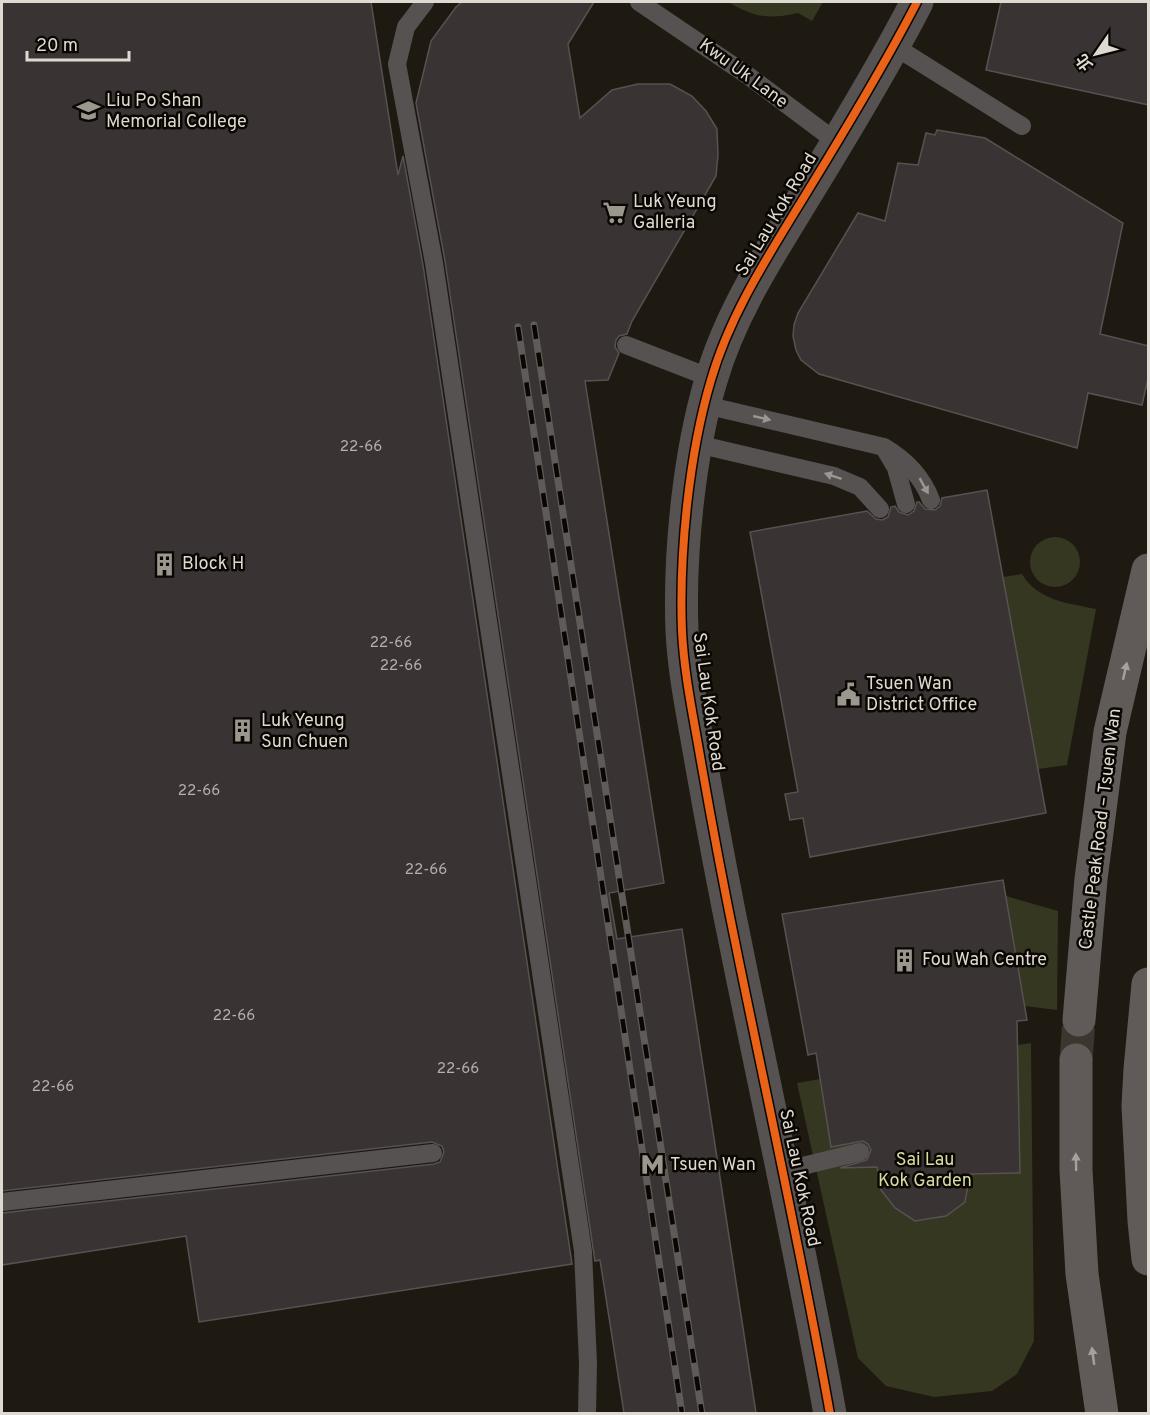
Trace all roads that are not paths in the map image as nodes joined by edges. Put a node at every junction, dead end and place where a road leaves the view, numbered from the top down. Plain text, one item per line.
1 (425, 2) edge
2 (917, 2) edge
3 (643, 4) edge
4 (894, 46) junction
5 (1022, 126) dead end
6 (838, 143) junction
7 (626, 345) dead end
8 (708, 392) junction
9 (697, 444) junction
10 (884, 447) junction
11 (931, 500) dead end
12 (906, 504) dead end
13 (880, 509) dead end
14 (1149, 570) edge
15 (1149, 984) edge
16 (1079, 1020) tunnel mouth
17 (1076, 1060) tunnel mouth
18 (1138, 1106) junction
19 (1149, 1141) edge
20 (860, 1152) dead end
21 (433, 1153) dead end
22 (782, 1171) junction
23 (2, 1202) edge
24 (1149, 1259) edge
25 (587, 1413) edge
26 (830, 1413) edge
27 (1102, 1413) edge

1 - 25 lane
2 - 4 street, Sai Lau Kok Road
3 - 6 lane, Kwu Uk Lane
4 - 5 lane
4 - 6 street, Sai Lau Kok Road
6 - 8 street, Sai Lau Kok Road
7 - 8 lane
8 - 9 street, Sai Lau Kok Road
8 -> 10 lane
13 -> 9 lane
9 - 22 street, Sai Lau Kok Road
10 -> 11 lane
10 - 12 lane
16 -> 14 main road, Castle Peak Road – Tsuen Wan
15 - 18 main road
27 -> 17 main road
18 - 19 main road
18 - 24 main road
20 - 22 lane
21 - 23 lane
22 - 26 street, Sai Lau Kok Road

